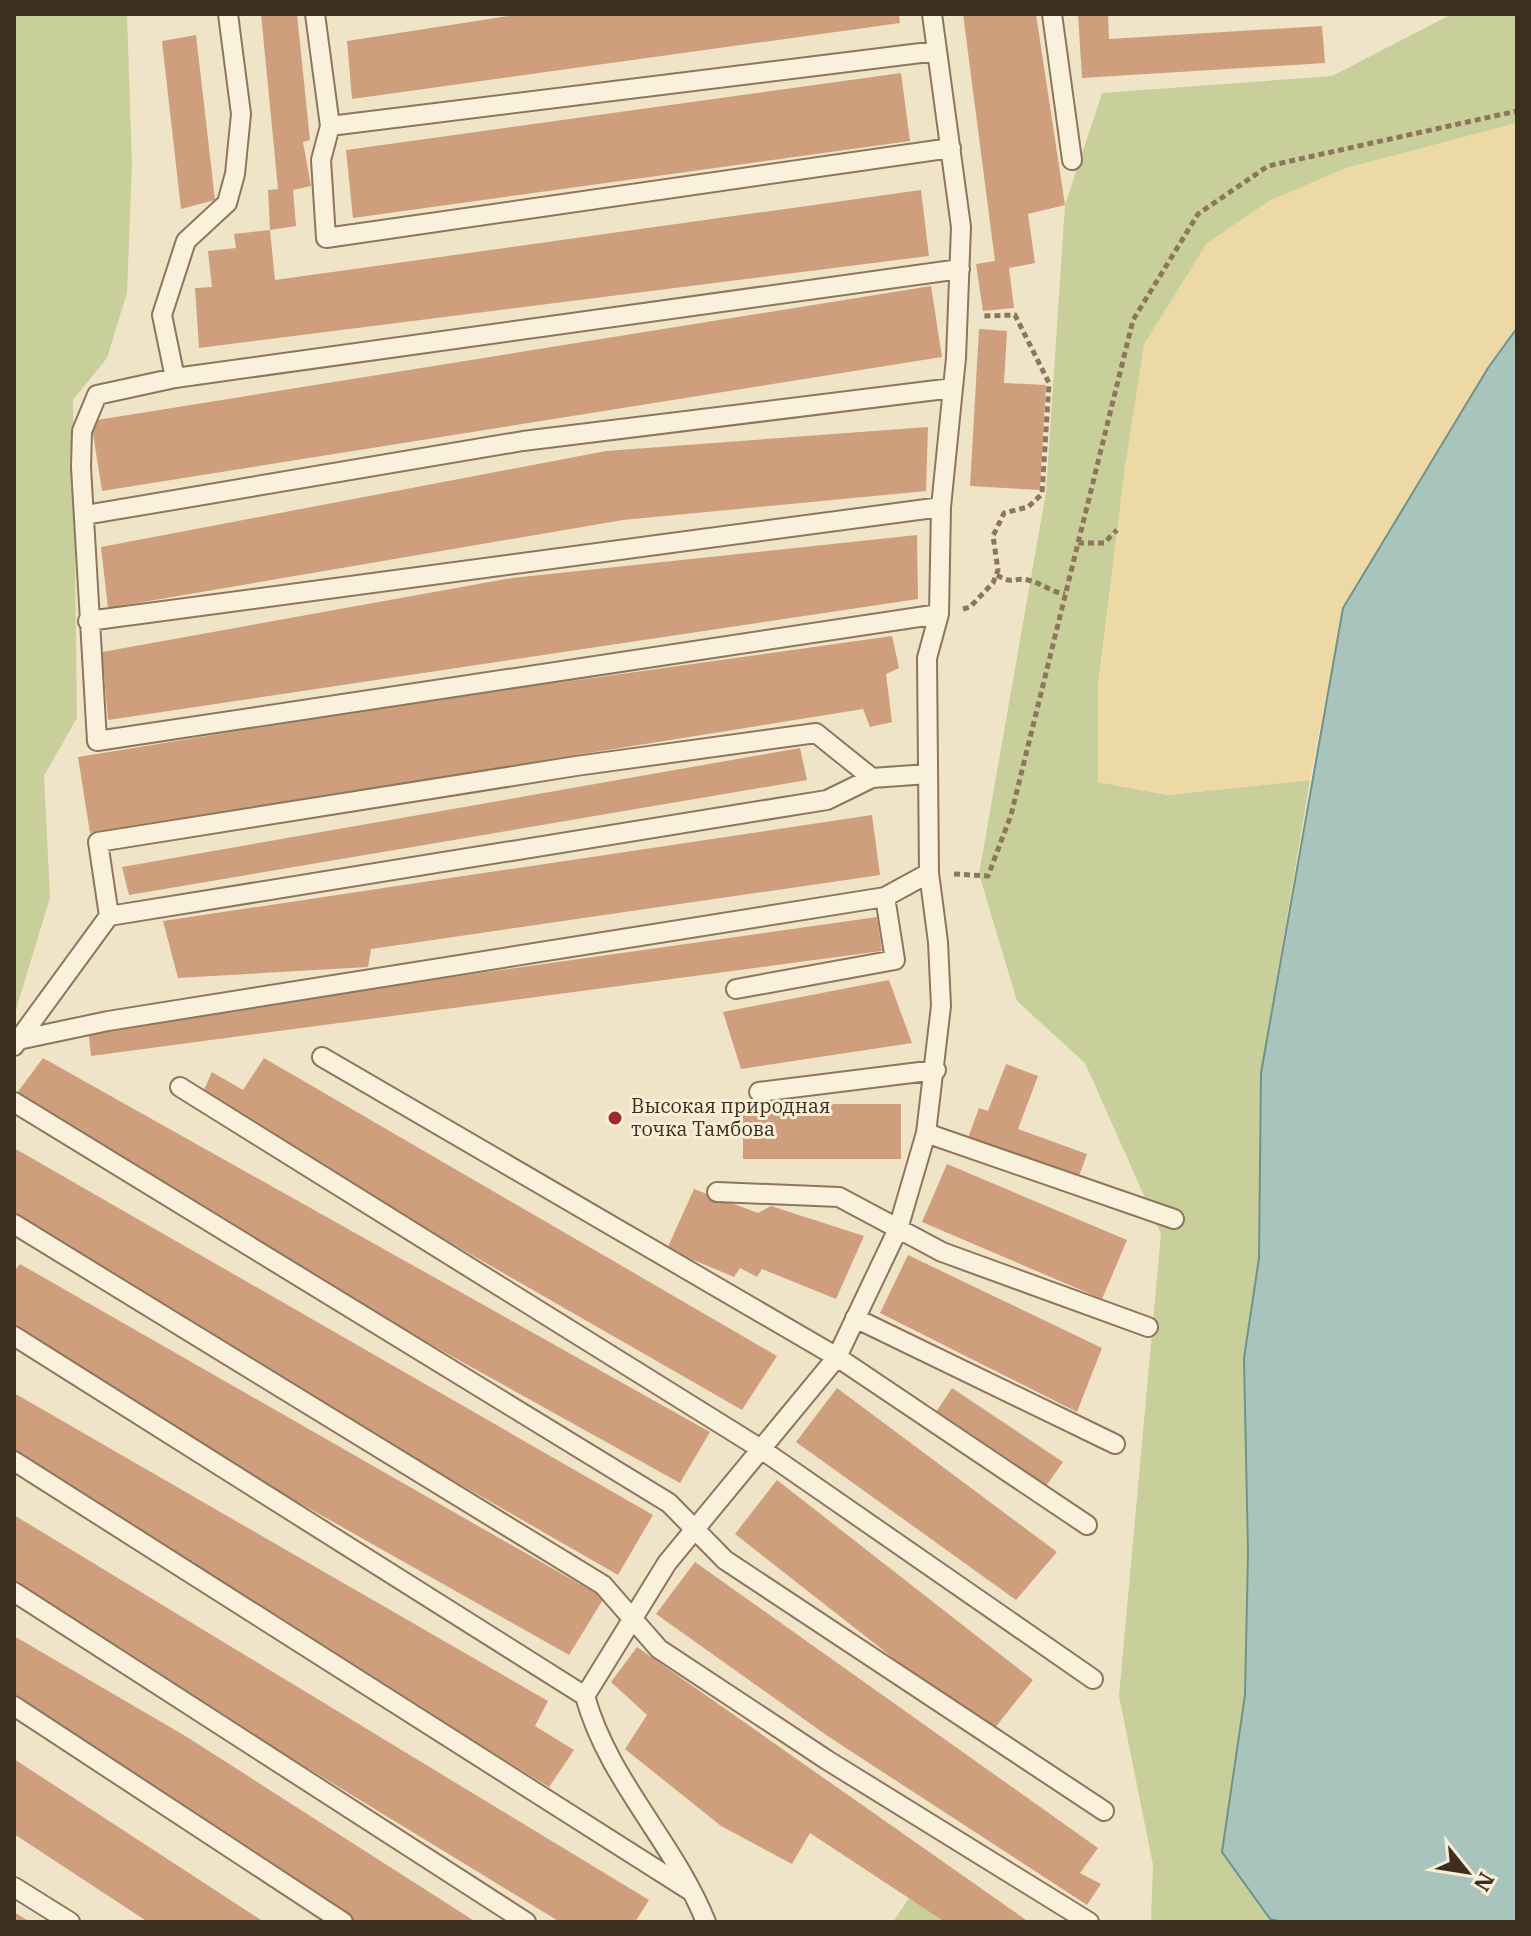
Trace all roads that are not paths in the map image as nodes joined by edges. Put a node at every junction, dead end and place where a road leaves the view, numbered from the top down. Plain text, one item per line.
1 (228, 14) edge
2 (315, 14) edge
3 (932, 14) edge
4 (1052, 14) edge
5 (937, 51) junction
6 (330, 126) junction
7 (951, 148) junction
8 (1072, 160) dead end
9 (960, 269) junction
10 (175, 378) junction
11 (953, 388) junction
12 (941, 507) junction
13 (85, 515) junction
14 (939, 614) junction
15 (88, 621) junction
16 (928, 774) junction
17 (872, 778) junction
18 (929, 873) junction
19 (885, 897) junction
20 (109, 916) junction
21 (736, 989) dead end
22 (16, 1043) edge
23 (322, 1057) dead end
24 (936, 1070) junction
25 (180, 1087) dead end
26 (759, 1092) dead end
27 (14, 1102) edge
28 (926, 1133) junction
29 (717, 1192) dead end
30 (1174, 1219) dead end
31 (14, 1224) edge
32 (898, 1229) junction
33 (855, 1318) junction
34 (1148, 1327) dead end
35 (14, 1336) edge
36 (837, 1357) junction
37 (1115, 1444) dead end
38 (761, 1449) junction
39 (14, 1461) edge
40 (1087, 1525) dead end
41 (695, 1528) junction
42 (14, 1592) edge
43 (632, 1618) junction
44 (1093, 1679) dead end
45 (585, 1696) junction
46 (14, 1706) edge
47 (1104, 1811) dead end
48 (14, 1887) edge
49 (695, 1894) junction
50 (70, 1922) edge
51 (343, 1922) edge
52 (526, 1922) edge
53 (706, 1922) edge
54 (1089, 1922) edge

1 - 10 lane
2 - 6 lane
3 - 5 lane
4 - 8 lane
5 - 6 lane
5 - 7 lane
6 - 7 lane
7 - 9 lane
9 - 10 lane
9 - 11 lane
10 - 13 lane
11 - 12 lane
11 - 13 lane
12 - 14 lane
12 - 15 lane
13 - 15 lane
14 - 15 lane
14 - 16 lane
16 - 17 lane
16 - 18 lane
17 - 20 lane
17 - 20 lane
18 - 19 lane
18 - 24 lane
19 - 21 lane
19 - 22 lane
20 - 22 lane
23 - 36 lane
24 - 26 lane
24 - 28 lane
25 - 38 lane
27 - 41 lane
28 - 30 lane
28 - 32 lane
29 - 32 lane
31 - 43 lane
32 - 33 lane
32 - 34 lane
33 - 36 lane
33 - 37 lane
35 - 45 lane
36 - 38 lane
36 - 40 lane
38 - 41 lane
38 - 44 lane
39 - 49 lane
41 - 43 lane
41 - 47 lane
42 - 52 lane
43 - 45 lane
43 - 54 lane
45 - 49 lane
46 - 51 lane
48 - 50 lane
49 - 53 lane

